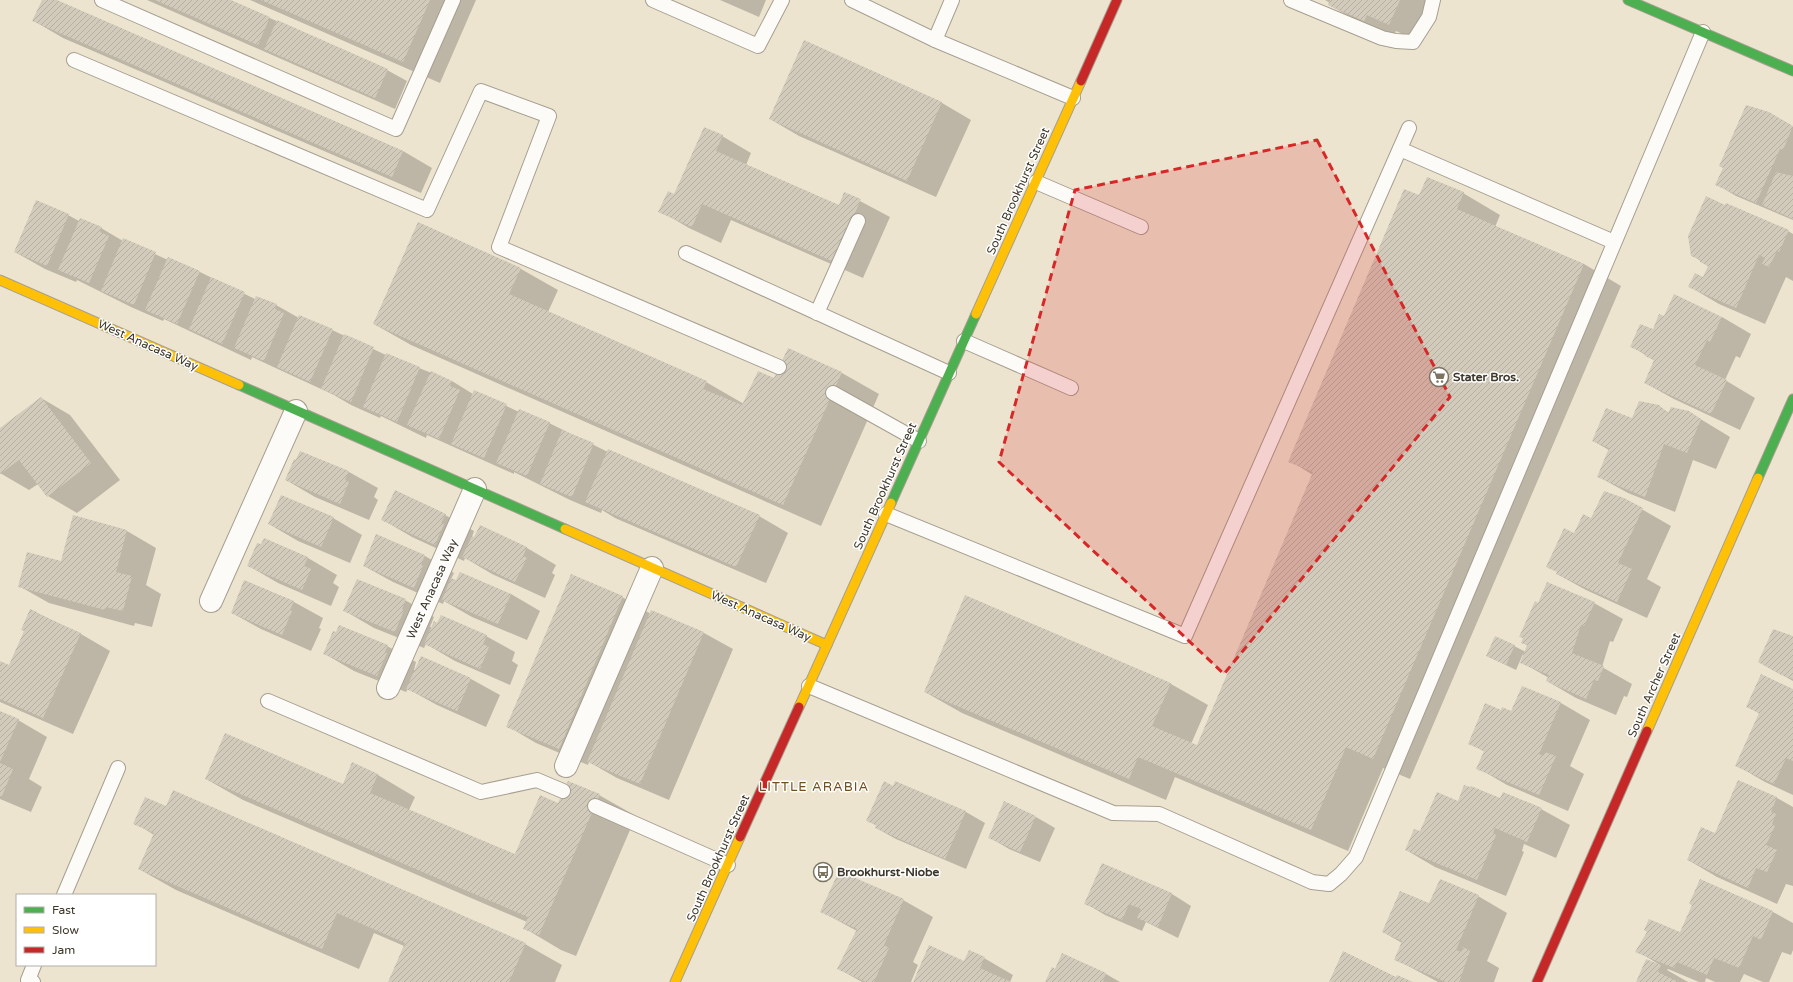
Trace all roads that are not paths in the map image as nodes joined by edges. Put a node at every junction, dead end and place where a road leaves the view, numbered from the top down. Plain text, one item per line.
1 (102, 0) edge
2 (453, 0) edge
3 (653, 0) edge
4 (782, 0) edge
5 (852, 0) edge
6 (952, 0) edge
7 (1117, 0) edge
8 (1291, 0) edge
9 (1433, 0) edge
10 (1628, 0) edge
11 (1703, 32) junction
12 (935, 40) junction
13 (74, 60) dead end
14 (1793, 71) edge
15 (1073, 98) junction
16 (1408, 128) dead end
17 (1400, 149) junction
18 (1036, 182) junction
19 (858, 221) dead end
20 (1141, 227) dead end
21 (1614, 242) junction
22 (686, 253) dead end
23 (0, 280) edge
24 (817, 313) junction
25 (964, 341) junction
26 (779, 368) dead end
27 (950, 373) junction
28 (1071, 388) dead end
29 (833, 393) dead end
30 (1793, 399) edge
31 (296, 411) junction
32 (919, 441) junction
33 (475, 489) junction
34 (886, 514) junction
35 (652, 568) junction
36 (211, 602) dead end
37 (827, 645) junction
38 (809, 686) junction
39 (388, 688) dead end
40 (268, 701) dead end
41 (566, 766) dead end
42 (118, 768) dead end
43 (563, 792) dead end
44 (594, 806) dead end
45 (728, 865) junction
46 (64, 894) edge
47 (34, 966) edge
48 (33, 982) edge
49 (675, 982) edge
50 (1537, 982) edge

1 - 2 lane
3 - 4 lane
5 - 12 lane
6 - 12 lane
7 - 15 street, South Brookhurst Street
8 - 9 lane
10 - 11 street
11 - 14 street
11 - 21 lane
12 - 15 lane
13 - 26 lane
15 - 18 street, South Brookhurst Street
16 - 17 lane
17 - 21 lane
17 - 34 lane
18 - 20 lane
18 - 25 street, South Brookhurst Street
19 - 24 lane
21 - 38 lane
22 - 24 lane
23 - 31 street, West Anacasa Way
24 - 27 lane
25 - 27 street, South Brookhurst Street
25 - 28 lane
27 - 32 street, South Brookhurst Street
29 - 32 lane
30 - 50 street, South Archer Street
31 - 33 street, West Anacasa Way
31 - 36 street
32 - 34 street, South Brookhurst Street
33 - 35 street, West Anacasa Way
33 - 39 street, West Anacasa Way
34 - 37 street, South Brookhurst Street
35 - 37 street, West Anacasa Way
35 - 41 street
37 - 38 street, South Brookhurst Street
38 - 45 street, South Brookhurst Street
40 - 43 lane
42 - 46 lane
44 - 45 lane
45 - 49 street, South Brookhurst Street
47 - 48 lane

